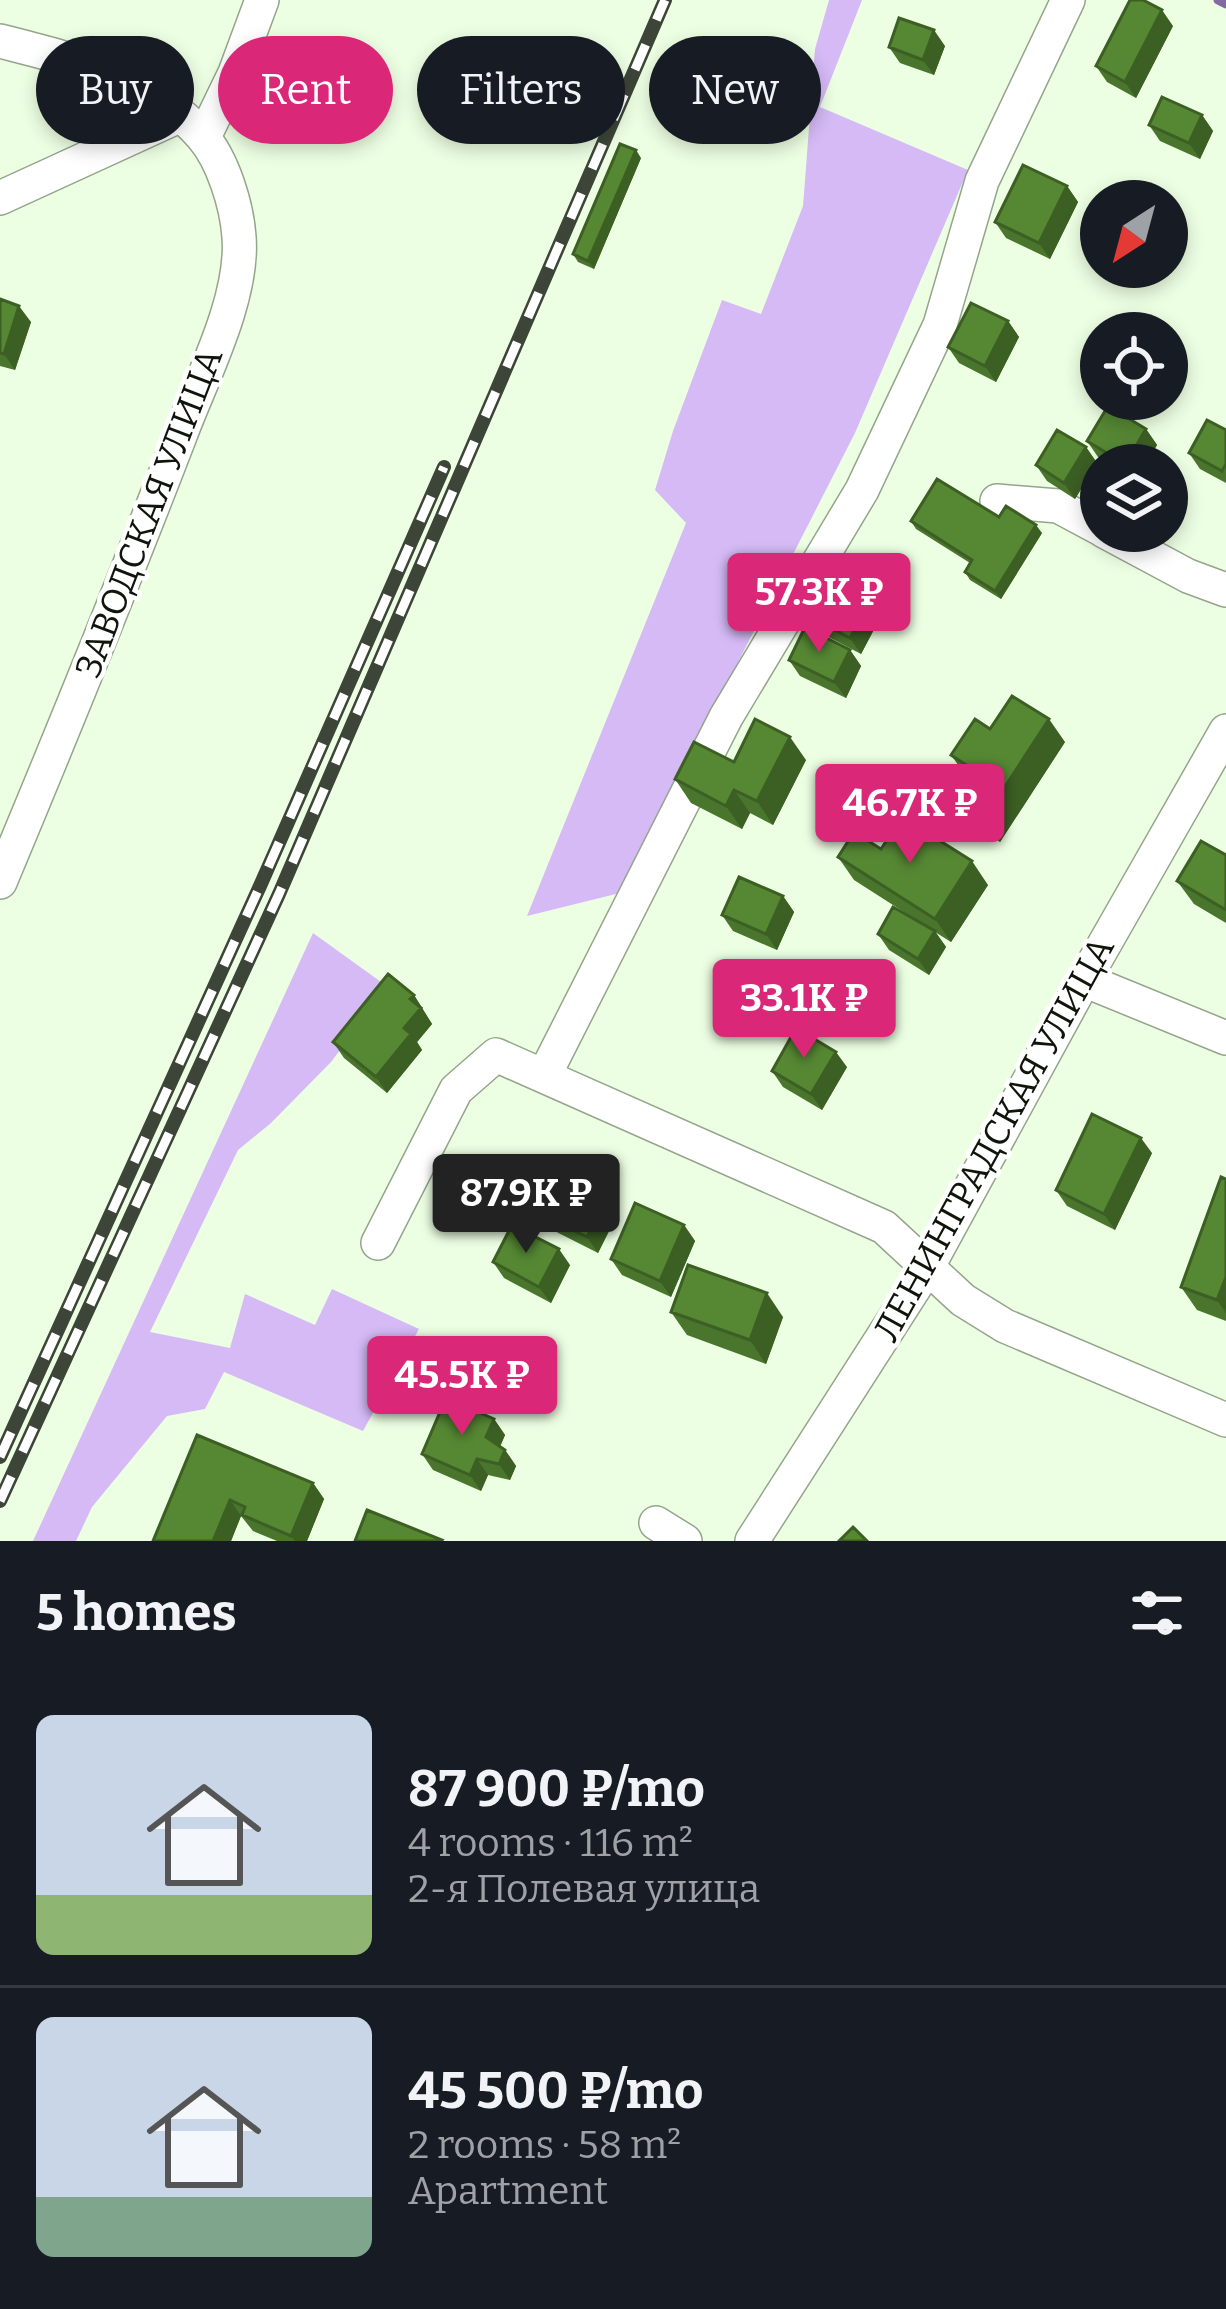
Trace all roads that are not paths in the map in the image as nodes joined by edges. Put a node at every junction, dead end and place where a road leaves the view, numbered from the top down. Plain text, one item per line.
1 (1068, 0) edge
2 (251, 3) edge
3 (0, 40) edge
4 (36, 51) edge
5 (194, 122) edge
6 (194, 130) edge
7 (143, 144) edge
8 (0, 198) edge
9 (997, 501) dead end
10 (1080, 518) edge
11 (1143, 552) edge
12 (1226, 590) edge
13 (1226, 730) edge
14 (0, 882) edge
15 (1084, 980) junction
16 (1226, 1038) edge
17 (545, 1074) junction
18 (378, 1243) dead end
19 (927, 1268) junction
20 (1226, 1420) edge
21 (752, 1541) edge

1 - 17 street
2 - 5 street
3 - 4 street
6 - 14 street, ЗАВОДСКАЯ УЛИЦА
7 - 8 street
9 - 10 street
11 - 12 street
13 - 15 street, ЛЕНИНГРАДСКАЯ УЛИЦА
15 - 16 street
15 - 19 street, ЛЕНИНГРАДСКАЯ УЛИЦА
17 - 18 street
17 - 19 street
19 - 20 street
19 - 21 street, ЛЕНИНГРАДСКАЯ УЛИЦА

